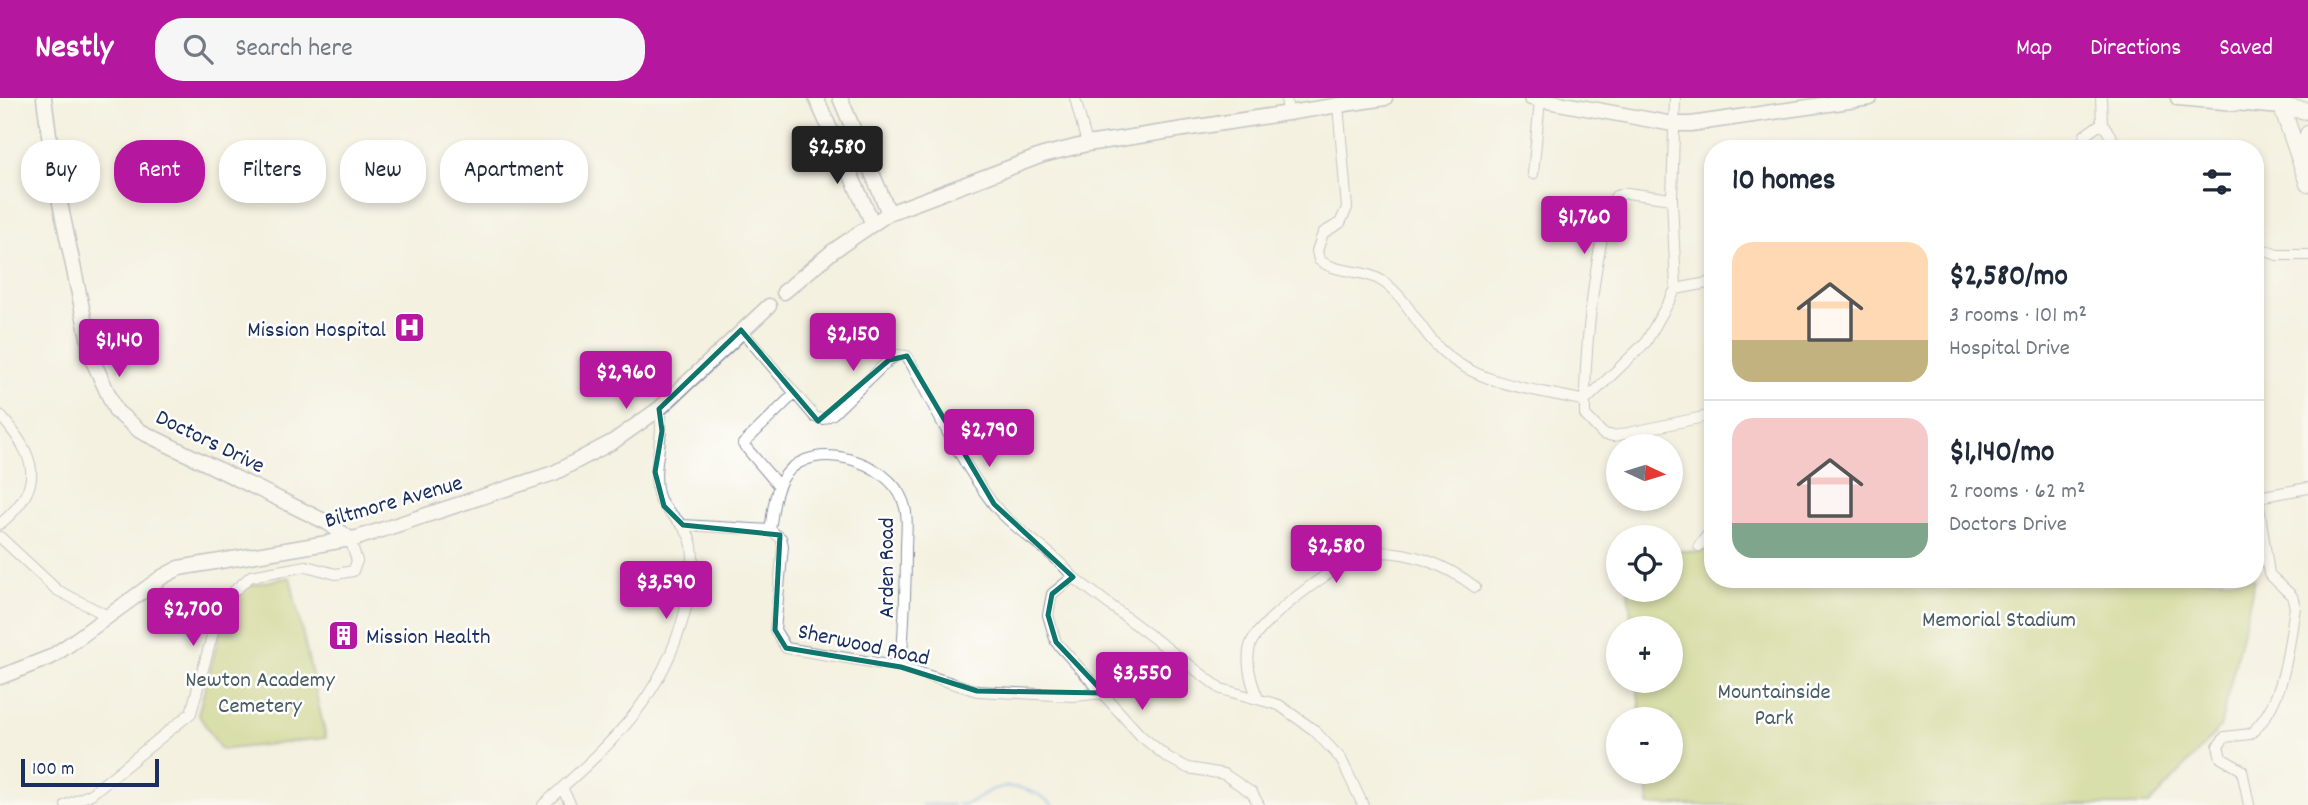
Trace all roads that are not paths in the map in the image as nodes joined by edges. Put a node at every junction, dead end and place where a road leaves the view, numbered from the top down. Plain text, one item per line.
1 (44, 98) edge
2 (816, 98) edge
3 (840, 98) edge
4 (1075, 98) edge
5 (1385, 98) edge
6 (1675, 98) edge
7 (1870, 98) edge
8 (2101, 98) edge
9 (2178, 98) edge
10 (1535, 99) edge
11 (2236, 100) edge
12 (1338, 102) edge
13 (2280, 102) edge
14 (1287, 105) edge
15 (2308, 111) edge
16 (2102, 123) junction
17 (1673, 124) junction
18 (2308, 134) edge
19 (2084, 140) edge
20 (2113, 140) edge
21 (1087, 144) junction
22 (1533, 174) dead end
23 (2307, 181) edge
24 (1672, 199) junction
25 (889, 213) junction
26 (872, 222) junction
27 (2264, 250) edge
28 (2308, 255) edge
29 (1704, 284) edge
30 (1676, 289) junction
31 (784, 292) dead end
32 (769, 306) dead end
33 (741, 330) junction
34 (794, 393) junction
35 (1586, 401) junction
36 (659, 409) junction
37 (0, 415) edge
38 (1704, 417) edge
39 (778, 485) junction
40 (2308, 488) edge
41 (2264, 491) edge
42 (0, 524) edge
43 (683, 524) junction
44 (770, 530) junction
45 (0, 537) edge
46 (350, 539) junction
47 (2264, 539) edge
48 (1704, 540) edge
49 (1699, 546) dead end
50 (1073, 577) junction
51 (1475, 587) dead end
52 (106, 615) junction
53 (901, 667) junction
54 (0, 677) edge
55 (1104, 693) junction
56 (1258, 698) junction
57 (562, 788) junction
58 (66, 805) edge
59 (543, 805) edge
60 (571, 805) edge
61 (1259, 805) edge
62 (1363, 805) edge
63 (2249, 805) edge

1 - 46 main road, Doctors Drive
2 - 26 main road
3 - 25 main road
4 - 21 street
5 - 12 main road
6 - 17 street
7 - 17 main road
8 - 16 street
9 - 11 main road
10 - 17 main road
10 - 22 street
11 - 13 main road
12 - 14 main road
12 - 35 street
13 - 15 main road
13 - 23 main road
14 - 21 main road
16 - 19 street
16 - 20 street
17 - 24 street
18 - 23 main road
21 - 25 main road
24 - 30 street
24 - 35 street
25 - 26 main road
26 - 31 main road
27 - 28 street
29 - 30 street
30 - 35 street
32 - 33 main road, Biltmore Avenue
33 - 34 street
33 - 36 main road, Biltmore Avenue
34 - 39 street
34 - 50 street
35 - 38 street
36 - 43 street
36 - 46 main road, Biltmore Avenue
37 - 42 street
39 - 44 street
39 - 53 street, Arden Road
40 - 41 street
43 - 44 street
43 - 57 street
44 - 53 street, Sherwood Road
45 - 52 street
46 - 52 main road, Biltmore Avenue
46 - 58 street
47 - 63 street
48 - 49 street
50 - 55 street
50 - 56 street
51 - 56 street
52 - 54 main road, Biltmore Avenue
53 - 55 street, Sherwood Road
55 - 61 street
56 - 62 street
57 - 59 street
57 - 60 street

